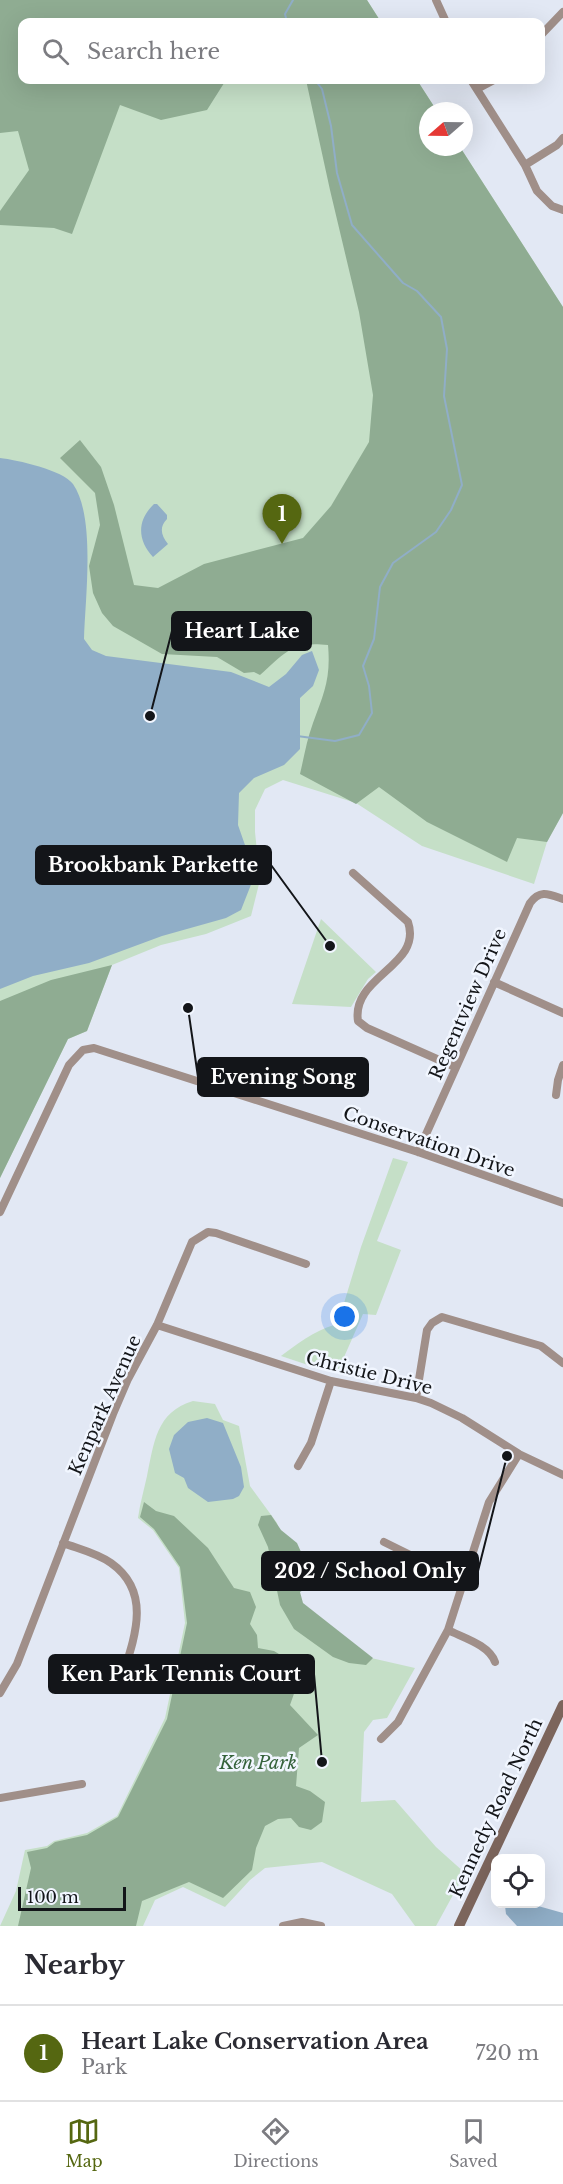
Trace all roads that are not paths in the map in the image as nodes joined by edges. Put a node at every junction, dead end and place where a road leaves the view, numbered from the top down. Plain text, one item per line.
1 (436, 0) edge
2 (563, 12) edge
3 (444, 18) edge
4 (545, 31) edge
5 (474, 84) edge
6 (486, 84) edge
7 (477, 89) junction
8 (563, 138) edge
9 (525, 165) junction
10 (563, 210) edge
11 (353, 873) dead end
12 (563, 899) edge
13 (494, 982) junction
14 (563, 1012) edge
15 (563, 1065) edge
16 (455, 1066) junction
17 (556, 1095) dead end
18 (418, 1152) junction
19 (563, 1203) edge
20 (0, 1212) edge
21 (306, 1264) dead end
22 (157, 1325) junction
23 (563, 1364) edge
24 (331, 1382) junction
25 (416, 1398) junction
26 (519, 1454) junction
27 (298, 1466) dead end
28 (563, 1475) edge
29 (384, 1542) dead end
30 (63, 1543) junction
31 (463, 1581) junction
32 (448, 1630) junction
33 (495, 1662) dead end
34 (123, 1677) dead end
35 (0, 1694) edge
36 (563, 1705) edge
37 (381, 1739) dead end
38 (82, 1784) dead end
39 (0, 1798) edge
40 (284, 1926) edge
41 (321, 1926) edge
42 (459, 1926) edge

1 - 3 street
2 - 4 street
5 - 7 street
6 - 7 street
7 - 9 street
8 - 9 street
9 - 10 street
11 - 16 street
12 - 13 street, Regentview Drive
13 - 14 street
13 - 16 street, Regentview Drive
15 - 17 street
16 - 18 street, Regentview Drive
18 - 19 street, Conservation Drive
18 - 20 street, Conservation Drive
21 - 22 street, Kenpark Avenue
22 - 24 street, Christie Drive
22 - 30 street, Kenpark Avenue
23 - 25 street
24 - 25 street, Christie Drive
24 - 27 street
25 - 26 street, Christie Drive
26 - 28 street, Christie Drive
26 - 31 street
29 - 31 street
30 - 34 street
30 - 35 street, Kenpark Avenue
31 - 32 street
32 - 33 street
32 - 37 street
36 - 42 main road, Kennedy Road North
38 - 39 street
40 - 41 street

